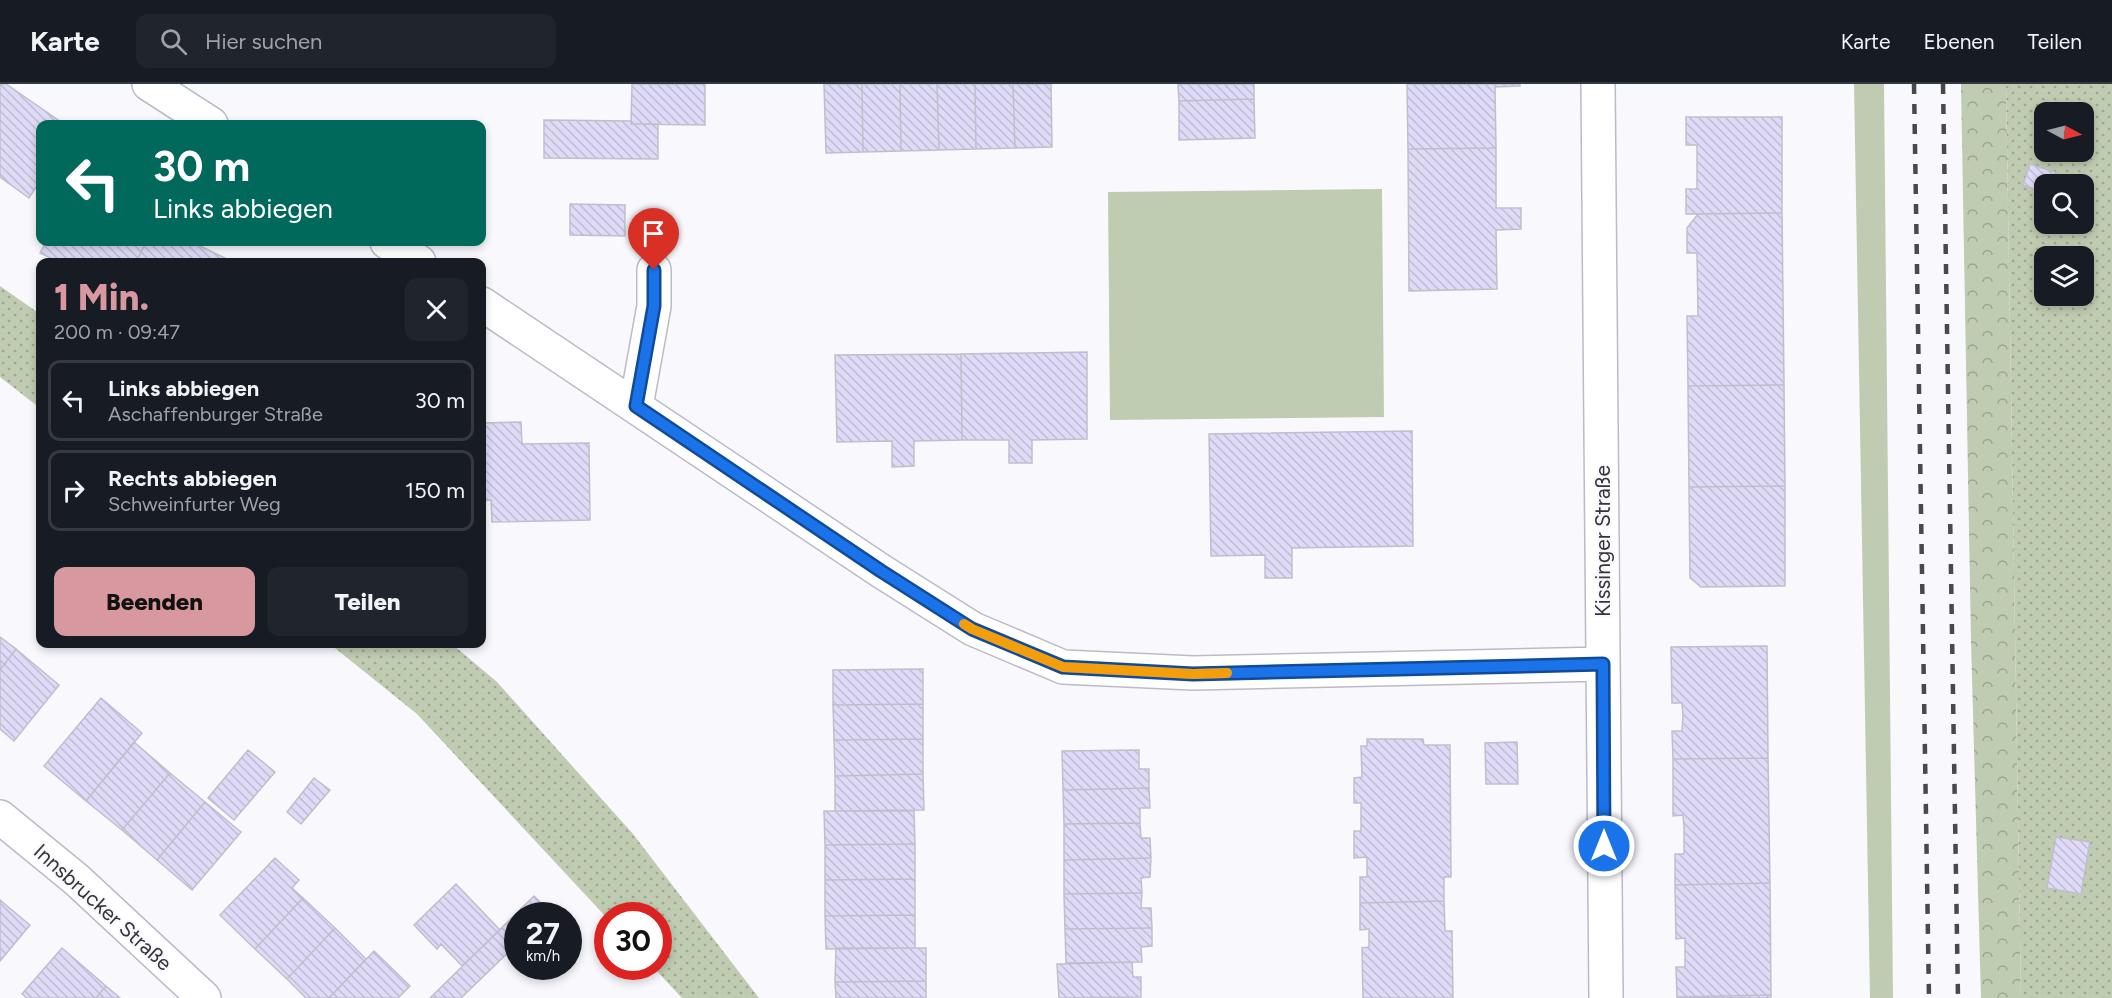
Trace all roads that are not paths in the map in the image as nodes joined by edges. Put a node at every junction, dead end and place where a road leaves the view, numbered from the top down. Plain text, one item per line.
1 (150, 84) edge
2 (1598, 84) edge
3 (205, 120) edge
4 (393, 246) edge
5 (413, 258) edge
6 (654, 270) dead end
7 (486, 307) edge
8 (636, 406) junction
9 (1603, 664) junction
10 (0, 817) edge
11 (204, 998) edge
12 (1606, 998) edge

1 - 3 street
2 - 9 street, Kissinger Straße
4 - 5 street
6 - 8 street
7 - 8 street
8 - 9 street
9 - 12 street, Kissinger Straße
10 - 11 street, Innsbrucker Straße

